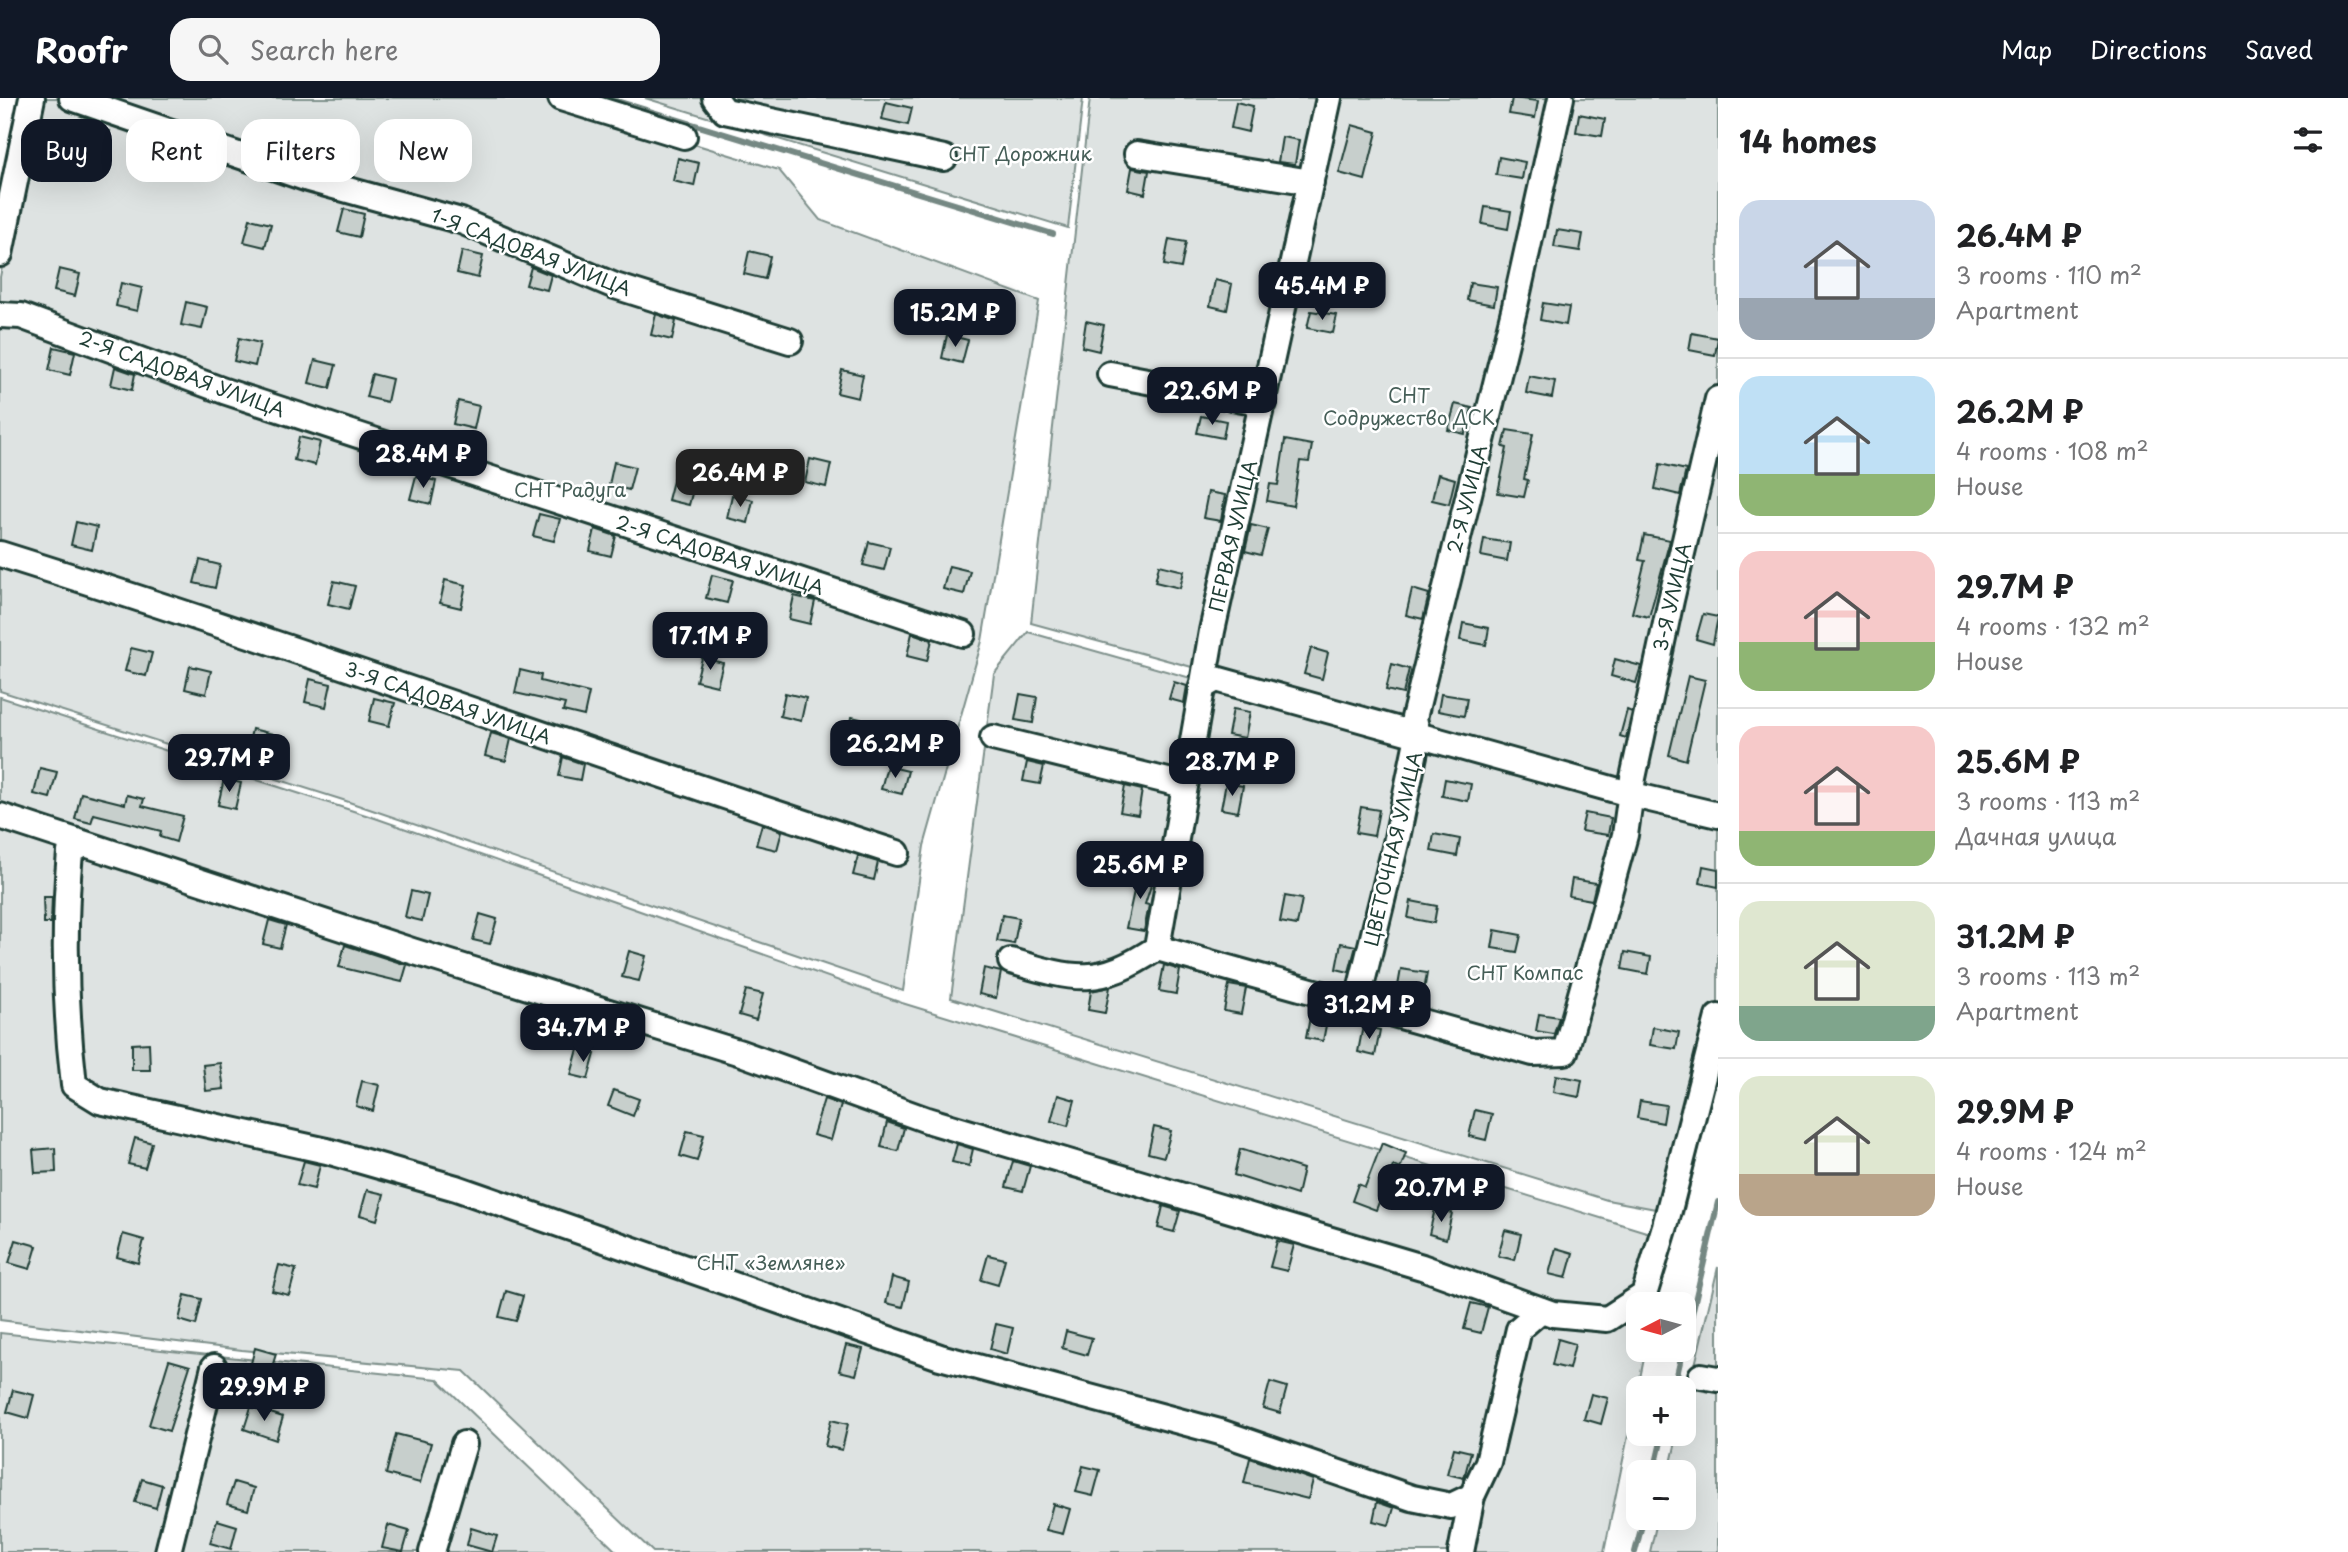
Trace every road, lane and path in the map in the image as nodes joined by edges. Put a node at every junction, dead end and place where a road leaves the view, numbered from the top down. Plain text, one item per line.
1 (32, 98) edge
2 (72, 98) edge
3 (561, 98) edge
4 (715, 98) edge
5 (1329, 98) edge
6 (1561, 98) edge
7 (684, 136) dead end
8 (1137, 154) dead end
9 (943, 158) dead end
10 (1311, 182) junction
11 (0, 254) edge
12 (0, 315) edge
13 (790, 341) dead end
14 (1110, 373) dead end
15 (1718, 400) edge
16 (1264, 403) junction
17 (0, 554) edge
18 (963, 634) dead end
19 (1202, 687) junction
20 (1418, 736) junction
21 (993, 738) dead end
22 (1184, 785) junction
23 (1633, 795) junction
24 (1718, 815) edge
25 (0, 816) edge
26 (84, 844) junction
27 (897, 853) dead end
28 (1157, 948) junction
29 (1012, 961) dead end
30 (1357, 1003) junction
31 (1718, 1017) edge
32 (1541, 1310) junction
33 (215, 1367) dead end
34 (464, 1444) dead end
35 (1472, 1496) junction
36 (168, 1552) edge
37 (432, 1552) edge
38 (1461, 1552) edge

1 - 11 street
2 - 13 street, 1-Я САДОВАЯ УЛИЦА
3 - 7 street
4 - 9 street
5 - 10 street, ПЕРВАЯ УЛИЦА
6 - 20 street, 2-Я УЛИЦА
8 - 10 street
10 - 16 street, ПЕРВАЯ УЛИЦА
12 - 18 street, 2-Я САДОВАЯ УЛИЦА
14 - 16 street
15 - 23 street, 3-Я УЛИЦА
16 - 19 street, ПЕРВАЯ УЛИЦА
17 - 27 street, 3-Я САДОВАЯ УЛИЦА
19 - 20 street
19 - 22 street, ПЕРВАЯ УЛИЦА
20 - 23 street
20 - 30 street, ЦВЕТОЧНАЯ УЛИЦА
21 - 22 street
22 - 28 street, ПЕРВАЯ УЛИЦА
23 - 24 street
23 - 30 street, 3-Я УЛИЦА
25 - 26 street
26 - 32 street
26 - 35 street
28 - 29 street
28 - 30 street
31 - 32 street
32 - 35 street
33 - 36 street
34 - 37 street
35 - 38 street

